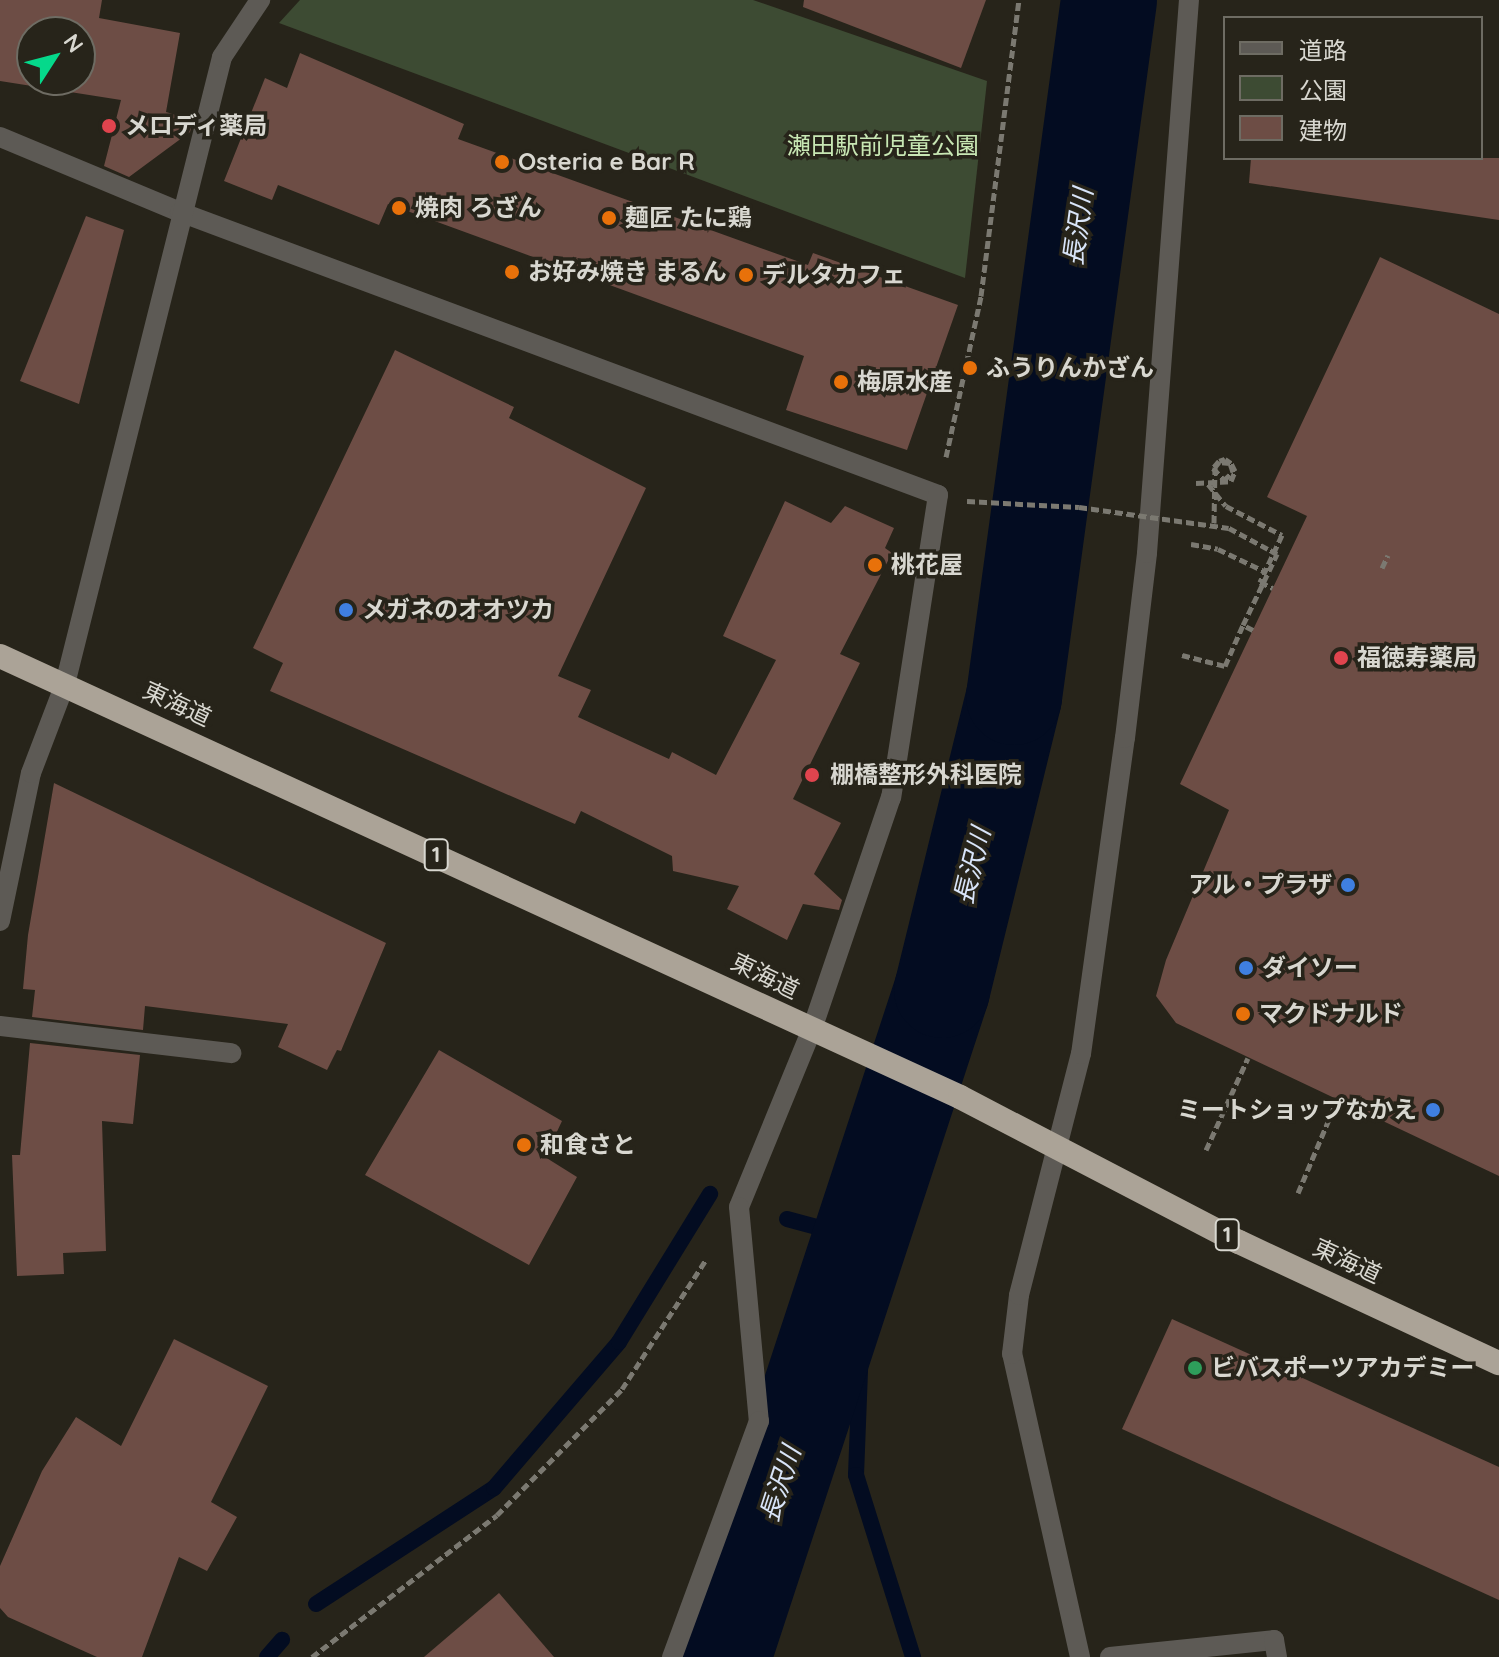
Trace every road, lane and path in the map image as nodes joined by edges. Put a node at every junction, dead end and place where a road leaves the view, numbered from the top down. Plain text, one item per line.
1 (260, 0) edge
2 (1019, 0) edge
3 (1189, 0) edge
4 (0, 137) edge
5 (180, 212) junction
6 (1196, 483) dead end
7 (1208, 484) junction
8 (938, 495) junction
9 (967, 501) dead end
10 (1214, 523) junction
11 (1191, 544) dead end
12 (1388, 555) dead end
13 (1382, 568) dead end
14 (1264, 571) junction
15 (1273, 588) dead end
16 (1243, 625) junction
17 (1253, 630) dead end
18 (1182, 655) dead end
19 (0, 656) edge
20 (65, 684) junction
21 (0, 921) edge
22 (0, 1026) edge
23 (812, 1029) junction
24 (231, 1053) dead end
25 (1248, 1058) dead end
26 (1337, 1100) dead end
27 (1059, 1148) junction
28 (1206, 1150) dead end
29 (1298, 1193) dead end
30 (739, 1207) junction
31 (1499, 1363) edge
32 (312, 1657) edge
33 (672, 1657) edge
34 (1080, 1657) edge
35 (1110, 1657) edge
36 (1277, 1657) edge

1 - 5 street
2 - 8 path
3 - 27 street
4 - 5 street
5 - 8 street
5 - 20 street
6 - 7 path
7 - 10 path, bridge
7 - 14 path
8 - 23 street
9 - 10 path, bridge
10 - 16 path, bridge
11 - 14 path
12 - 13 path
14 - 15 path
16 - 17 path, bridge
16 - 18 path
19 - 20 highway, 東海道 / 1
20 - 21 street
20 - 23 highway, 東海道 / 1
22 - 24 street
23 - 27 highway, 東海道 / 1
23 - 30 street
25 - 28 path
26 - 29 path
27 - 31 highway, 東海道 / 1
27 - 34 street
30 - 32 path
30 - 33 street
35 - 36 street

